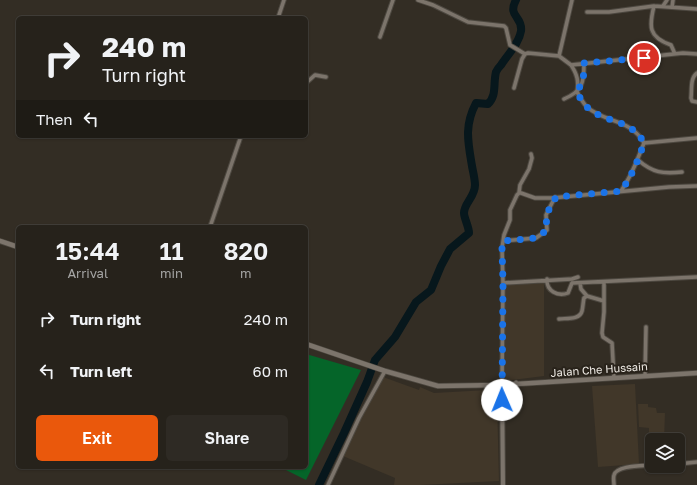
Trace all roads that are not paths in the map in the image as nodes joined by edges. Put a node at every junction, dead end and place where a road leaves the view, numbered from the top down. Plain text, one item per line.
1 (284, 0) edge
2 (393, 0) edge
3 (418, 0) edge
4 (435, 0) edge
5 (572, 0) edge
6 (667, 0) edge
7 (673, 0) edge
8 (433, 5) junction
9 (654, 6) junction
10 (663, 6) junction
11 (672, 7) junction
12 (697, 9) edge
13 (587, 12) dead end
14 (279, 16) edge
15 (380, 37) dead end
16 (525, 54) junction
17 (675, 54) junction
18 (697, 54) edge
19 (559, 56) junction
20 (584, 63) junction
21 (571, 65) junction
22 (697, 72) edge
23 (326, 78) dead end
24 (308, 81) edge
25 (514, 88) dead end
26 (576, 92) junction
27 (564, 99) dead end
28 (697, 102) edge
29 (240, 138) edge
30 (697, 138) edge
31 (644, 143) junction
32 (531, 154) dead end
33 (638, 160) junction
34 (682, 172) dead end
35 (697, 186) edge
36 (621, 191) junction
37 (519, 193) junction
38 (556, 197) junction
39 (211, 225) edge
40 (0, 241) edge
41 (503, 241) junction
42 (16, 246) edge
43 (697, 276) edge
44 (578, 277) dead end
45 (547, 280) junction
46 (572, 281) junction
47 (604, 282) junction
48 (503, 283) junction
49 (580, 283) junction
50 (586, 296) junction
51 (604, 301) junction
52 (559, 319) dead end
53 (646, 327) dead end
54 (308, 345) edge
55 (385, 371) junction
56 (697, 373) edge
57 (645, 376) junction
58 (614, 378) junction
59 (516, 383) junction
60 (502, 384) junction
61 (484, 385) junction
62 (502, 402) junction
63 (697, 462) edge
64 (685, 463) edge
65 (645, 466) edge
66 (328, 485) edge
67 (503, 485) edge
68 (614, 485) edge

1 - 14 street
2 - 15 street
3 - 8 street
4 - 8 street
5 - 19 street
6 - 10 street
7 - 11 street
8 - 16 street
9 - 10 street
9 - 13 street
9 - 17 street
10 - 11 street
11 - 12 street
16 - 19 street
16 - 25 street
17 - 18 street
17 - 20 street
19 - 21 street
20 - 21 street
20 - 26 street
21 - 26 street
22 - 28 street
23 - 24 street
26 - 27 street
26 - 31 street
29 - 39 street
30 - 31 street
31 - 33 street
32 - 37 street
33 - 34 street
33 - 36 street
35 - 36 street
36 - 38 street
37 - 38 street
37 - 41 street
38 - 41 street
40 - 42 main road
41 - 48 street
43 - 47 street
44 - 46 street
45 - 46 street
45 - 46 street
45 - 48 street
46 - 49 street
47 - 49 street
47 - 51 street
48 - 60 street
49 - 50 street
50 - 51 street
50 - 52 street
51 - 58 street
53 - 57 street
54 - 55 main road, Jalan Che Hussain
55 - 61 main road, Jalan Che Hussain
55 - 66 street
56 - 57 main road, Jalan Che Hussain
57 - 58 main road, Jalan Che Hussain
58 - 59 main road, Jalan Che Hussain
59 - 60 main road, Jalan Che Hussain
59 - 62 main road
60 - 61 main road, Jalan Che Hussain
60 - 62 street
61 - 62 main road
62 - 67 street
63 - 64 street
65 - 68 street

